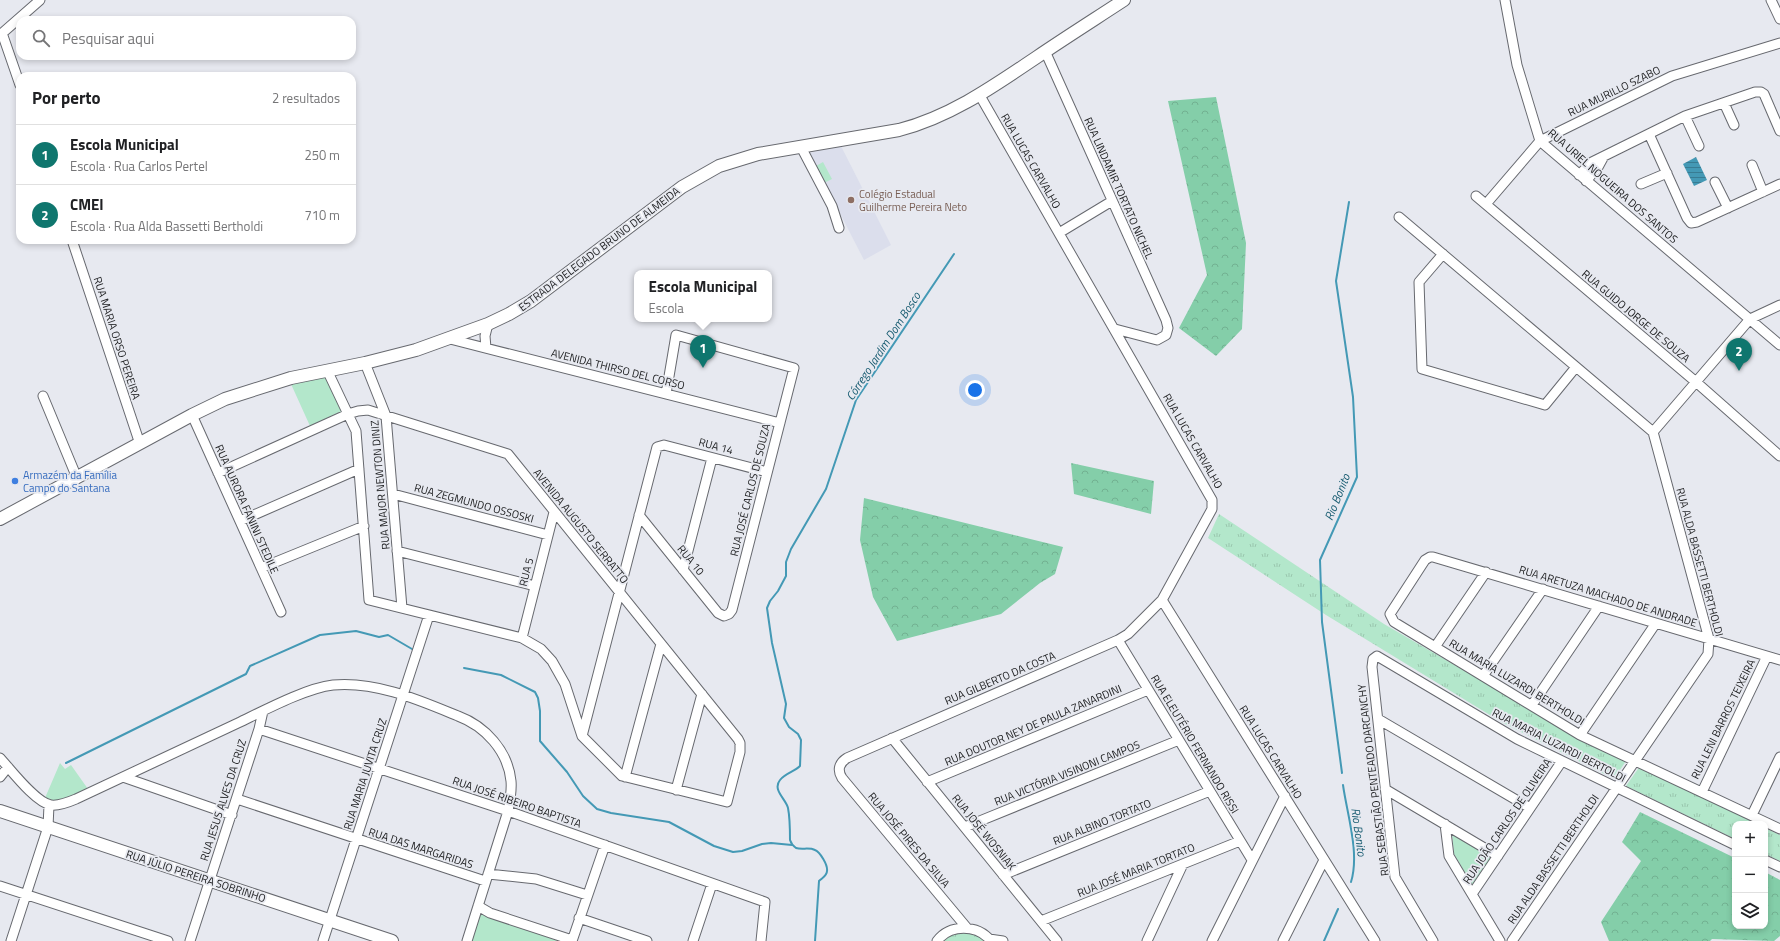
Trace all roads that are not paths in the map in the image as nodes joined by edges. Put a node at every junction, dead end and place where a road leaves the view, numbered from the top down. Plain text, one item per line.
1 (40, 0) edge
2 (1124, 0) edge
3 (1505, 0) edge
4 (1771, 0) edge
5 (22, 16) edge
6 (1780, 19) edge
7 (16, 21) edge
8 (1, 34) edge
9 (1780, 42) edge
10 (1045, 51) junction
11 (16, 74) edge
12 (979, 94) junction
13 (1724, 102) junction
14 (1685, 116) junction
15 (1734, 126) dead end
16 (1780, 131) edge
17 (1649, 134) junction
18 (1540, 141) junction
19 (1699, 146) dead end
20 (801, 147) junction
21 (1752, 165) dead end
22 (1667, 173) junction
23 (1583, 178) junction
24 (1715, 182) dead end
25 (1641, 184) dead end
26 (1780, 184) edge
27 (1764, 192) junction
28 (1476, 196) dead end
29 (1112, 201) junction
30 (1486, 204) junction
31 (1728, 208) junction
32 (1399, 217) dead end
33 (839, 228) dead end
34 (1059, 233) junction
35 (73, 244) edge
36 (1443, 254) junction
37 (1780, 305) edge
38 (1750, 320) junction
39 (488, 324) junction
40 (1115, 330) junction
41 (450, 339) junction
42 (1780, 345) edge
43 (486, 348) junction
44 (365, 363) junction
45 (1576, 367) junction
46 (327, 370) junction
47 (1696, 382) junction
48 (666, 394) junction
49 (43, 396) dead end
50 (348, 414) junction
51 (192, 415) junction
52 (386, 416) junction
53 (780, 423) junction
54 (1653, 432) junction
55 (140, 444) junction
56 (1780, 456) edge
57 (712, 458) junction
58 (359, 469) junction
59 (767, 472) junction
60 (218, 473) junction
61 (77, 478) junction
62 (393, 494) junction
63 (554, 512) junction
64 (639, 515) junction
65 (0, 519) edge
66 (240, 521) junction
67 (364, 526) junction
68 (548, 535) junction
69 (397, 551) junction
70 (261, 568) junction
71 (684, 570) junction
72 (1486, 572) junction
73 (535, 586) junction
74 (1543, 589) junction
75 (620, 593) junction
76 (1162, 600) junction
77 (1599, 606) junction
78 (402, 608) junction
79 (281, 612) dead end
80 (429, 615) junction
81 (727, 616) joint
82 (1390, 617) joint
83 (1656, 623) junction
84 (522, 638) junction
85 (1709, 639) junction
86 (1118, 640) junction
87 (660, 644) junction
88 (1435, 646) junction
89 (1377, 656) joint
90 (1767, 656) junction
91 (1780, 660) edge
92 (1483, 676) junction
93 (1148, 690) junction
94 (702, 694) junction
95 (403, 695) junction
96 (1532, 705) junction
97 (263, 711) junction
98 (1378, 720) junction
99 (259, 729) junction
100 (1580, 735) junction
101 (582, 736) junction
102 (892, 738) junction
103 (1179, 740) junction
104 (1780, 757) edge
105 (0, 758) edge
106 (1635, 760) junction
107 (1562, 761) junction
108 (839, 766) joint
109 (8, 767) junction
110 (380, 769) junction
111 (0, 777) edge
112 (123, 777) junction
113 (625, 777) junction
114 (927, 782) junction
115 (1616, 788) junction
116 (1386, 789) junction
117 (676, 790) junction
118 (1210, 791) junction
119 (1702, 792) junction
120 (1284, 796) junction
121 (237, 799) junction
122 (49, 805) junction
123 (1530, 808) junction
124 (0, 811) edge
125 (508, 811) junction
126 (232, 815) junction
127 (1752, 815) junction
128 (1445, 824) junction
129 (48, 827) junction
130 (965, 828) junction
131 (1780, 829) edge
132 (356, 840) junction
133 (1240, 841) junction
134 (1732, 844) edge
135 (605, 845) junction
136 (1498, 856) junction
137 (1252, 860) junction
138 (1324, 860) junction
139 (1768, 861) edge
140 (1182, 864) junction
141 (1780, 867) edge
142 (1003, 875) junction
143 (486, 878) junction
144 (210, 881) junction
145 (712, 884) junction
146 (0, 886) edge
147 (1472, 894) junction
148 (26, 895) junction
149 (588, 895) junction
150 (478, 906) junction
151 (580, 918) junction
152 (330, 920) junction
153 (1041, 921) junction
154 (967, 928) junction
155 (990, 940) edge
156 (11, 941) edge
157 (168, 941) edge
158 (190, 941) edge
159 (323, 941) edge
160 (392, 941) edge
161 (466, 941) edge
162 (572, 941) edge
163 (647, 941) edge
164 (693, 941) edge
165 (761, 941) edge
166 (937, 941) edge
167 (1003, 941) edge
168 (1057, 941) edge
169 (1146, 941) edge
170 (1212, 941) edge
171 (1283, 941) edge
172 (1375, 941) edge
173 (1433, 941) edge
174 (1500, 941) edge
175 (1512, 941) edge

1 - 5 street
2 - 10 main road, ESTRADA DELEGADO BRUNO DE ALMEIDA
3 - 18 street, RUA URIEL NOGUEIRA DOS SANTOS
4 - 6 street
7 - 8 street
8 - 11 street
9 - 18 street, RUA MURILLO SZABO
10 - 12 main road, ESTRADA DELEGADO BRUNO DE ALMEIDA
10 - 29 street, RUA LINDAMIR TORTATO NICHEL
12 - 20 main road, ESTRADA DELEGADO BRUNO DE ALMEIDA
12 - 34 street, RUA LUCAS CARVALHO
13 - 14 street
13 - 15 street
13 - 16 street
14 - 17 street
14 - 19 street
17 - 22 street
17 - 23 street
18 - 23 street, RUA URIEL NOGUEIRA DOS SANTOS
18 - 30 street, RUA MURILLO SZABO
20 - 33 street
20 - 39 main road, ESTRADA DELEGADO BRUNO DE ALMEIDA
21 - 27 street
22 - 25 street
22 - 31 street
23 - 38 street, RUA URIEL NOGUEIRA DOS SANTOS
24 - 31 street
26 - 27 street
27 - 31 street
28 - 30 street, RUA GUIDO JORGE DE SOUZA
29 - 34 street
29 - 40 street, RUA LINDAMIR TORTATO NICHEL
30 - 47 street, RUA GUIDO JORGE DE SOUZA
32 - 36 street
34 - 40 street, RUA LUCAS CARVALHO
35 - 55 street, RUA MARIA ORSO PEREIRA
36 - 45 street
36 - 45 street
37 - 38 street
38 - 42 street, RUA URIEL NOGUEIRA DOS SANTOS
38 - 47 street
39 - 41 main road, ESTRADA DELEGADO BRUNO DE ALMEIDA
39 - 43 street
40 - 76 street, RUA LUCAS CARVALHO
41 - 43 street, AVENIDA THIRSO DEL CORSO
41 - 44 main road, ESTRADA DELEGADO BRUNO DE ALMEIDA
43 - 48 street, AVENIDA THIRSO DEL CORSO
44 - 46 main road, ESTRADA DELEGADO BRUNO DE ALMEIDA
44 - 52 street, RUA MAJOR NEWTON DINIZ
45 - 54 street
46 - 50 street, RUA MAJOR NEWTON DINIZ
46 - 51 main road, ESTRADA DELEGADO BRUNO DE ALMEIDA
47 - 54 street
47 - 56 street, RUA GUIDO JORGE DE SOUZA
48 - 53 street, AVENIDA THIRSO DEL CORSO
48 - 53 street, RUA JOSÉ CARLOS DE SOUZA
49 - 61 street
50 - 52 street, AVENIDA AUGUSTO SERRATTO
50 - 58 street, RUA MAJOR NEWTON DINIZ
50 - 60 street, AVENIDA AUGUSTO SERRATTO
51 - 55 main road, ESTRADA DELEGADO BRUNO DE ALMEIDA
51 - 60 street, RUA AURORA FANINI STEDILE
52 - 62 street, RUA MAJOR NEWTON DINIZ
52 - 63 street, AVENIDA AUGUSTO SERRATTO
53 - 59 street, RUA JOSÉ CARLOS DE SOUZA
54 - 85 street, RUA ALDA BASSETTI BERTHOLDI
55 - 61 main road, ESTRADA DELEGADO BRUNO DE ALMEIDA
57 - 59 street, RUA 14
57 - 64 street, RUA 14
57 - 71 street
58 - 66 street
58 - 67 street, RUA MAJOR NEWTON DINIZ
59 - 81 street, RUA JOSÉ CARLOS DE SOUZA
60 - 66 street, RUA AURORA FANINI STEDILE
61 - 65 main road, ESTRADA DELEGADO BRUNO DE ALMEIDA
62 - 68 street, RUA ZEGMUNDO OSSOSKI
62 - 69 street, RUA MAJOR NEWTON DINIZ
63 - 68 street, RUA 5
63 - 75 street, AVENIDA AUGUSTO SERRATTO
64 - 71 street, RUA 10
64 - 75 street
66 - 70 street, RUA AURORA FANINI STEDILE
67 - 70 street
67 - 78 street, RUA MAJOR NEWTON DINIZ
68 - 73 street, RUA 5
69 - 73 street
69 - 78 street, RUA MAJOR NEWTON DINIZ
70 - 79 street, RUA AURORA FANINI STEDILE
71 - 81 street, RUA 10
72 - 74 street, RUA ARETUZA MACHADO DE ANDRADE
72 - 82 street, RUA ARETUZA MACHADO DE ANDRADE
72 - 88 street
73 - 84 street, RUA 5
74 - 77 street, RUA ARETUZA MACHADO DE ANDRADE
74 - 92 street
75 - 87 street, AVENIDA AUGUSTO SERRATTO
75 - 101 street
76 - 86 street, RUA GILBERTO DA COSTA
76 - 120 street, RUA LUCAS CARVALHO
77 - 83 street, RUA ARETUZA MACHADO DE ANDRADE
77 - 96 street
78 - 80 street
80 - 84 street
80 - 95 street, RUA MARIA JUVITA CRUZ
82 - 88 street, RUA MARIA LUZARDI BERTHOLDI
83 - 85 street, RUA ARETUZA MACHADO DE ANDRADE
83 - 100 street
84 - 101 street
85 - 90 street, RUA ARETUZA MACHADO DE ANDRADE
85 - 106 street, RUA ALDA BASSETTI BERTHOLDI
86 - 93 street, RUA ELEUTÉRIO FERNANDO RISSI
86 - 102 street, RUA GILBERTO DA COSTA
87 - 94 street, AVENIDA AUGUSTO SERRATTO
87 - 113 street
88 - 92 street, RUA MARIA LUZARDI BERTHOLDI
89 - 98 street, RUA SEBASTIÃO PENTEADO DARCANCHY
89 - 107 street, RUA MARIA LUZARDI BERTOLDI
90 - 91 street, RUA ARETUZA MACHADO DE ANDRADE
90 - 119 street, RUA LENI BARROS TEIXEIRA
92 - 96 street, RUA MARIA LUZARDI BERTHOLDI
93 - 103 street, RUA ELEUTÉRIO FERNANDO RISSI
93 - 114 street, RUA DOUTOR NEY DE PAULA ZANARDINI
94 - 117 street
94 - 117 street, AVENIDA AUGUSTO SERRATTO
95 - 97 street
95 - 110 street, RUA MARIA JUVITA CRUZ
95 - 125 street
96 - 100 street, RUA MARIA LUZARDI BERTHOLDI
97 - 99 street, RUA JESUS ALVES DA CRUZ
97 - 112 street
98 - 116 street, RUA SEBASTIÃO PENTEADO DARCANCHY
98 - 123 street
99 - 110 street, RUA JOSÉ RIBEIRO BAPTISTA
99 - 121 street, RUA JESUS ALVES DA CRUZ
100 - 106 street, RUA MARIA LUZARDI BERTHOLDI
101 - 113 street
102 - 108 street, RUA GILBERTO DA COSTA
102 - 114 street, RUA JOSÉ WOSNIAK
103 - 118 street, RUA ELEUTÉRIO FERNANDO RISSI
103 - 130 street, RUA VICTÓRIA VISINONI CAMPOS
104 - 127 street
105 - 109 street
106 - 115 street, RUA ALDA BASSETTI BERTHOLDI
106 - 119 street, RUA MARIA LUZARDI BERTOLDI
107 - 115 street, RUA MARIA LUZARDI BERTOLDI
107 - 123 street, RUA JOÃO CARLOS DE OLIVEIRA
108 - 154 street, RUA JOSÉ PIRES DA SILVA
109 - 111 street
109 - 122 street
110 - 125 street, RUA JOSÉ RIBEIRO BAPTISTA
110 - 132 street, RUA MARIA JUVITA CRUZ
112 - 122 street
112 - 126 street
113 - 117 street
114 - 130 street, RUA JOSÉ WOSNIAK
115 - 134 street, RUA MARIA LUZARDI BERTOLDI
115 - 175 street, RUA ALDA BASSETTI BERTHOLDI
116 - 128 street
116 - 173 street, RUA SEBASTIÃO PENTEADO DARCANCHY
118 - 133 street, RUA ELEUTÉRIO FERNANDO RISSI
118 - 142 street, RUA ALBINO TORTATO
119 - 127 street, RUA MARIA LUZARDI BERTOLDI
120 - 137 street
120 - 138 street, RUA LUCAS CARVALHO
121 - 126 street, RUA JESUS ALVES DA CRUZ
121 - 132 street, RUA DAS MARGARIDAS
122 - 129 street
123 - 136 street, RUA JOÃO CARLOS DE OLIVEIRA
124 - 129 main road, RUA JÚLIO PEREIRA SOBRINHO
125 - 135 street, RUA JOSÉ RIBEIRO BAPTISTA
125 - 143 street
126 - 144 street, RUA JESUS ALVES DA CRUZ
127 - 131 street, RUA MARIA LUZARDI BERTOLDI
128 - 136 street
128 - 147 street
129 - 144 main road, RUA JÚLIO PEREIRA SOBRINHO
129 - 148 street
130 - 142 street, RUA JOSÉ WOSNIAK
132 - 143 street, RUA DAS MARGARIDAS
132 - 152 street, RUA MARIA JUVITA CRUZ
133 - 137 street, RUA ELEUTÉRIO FERNANDO RISSI
133 - 140 street, RUA JOSÉ MARIA TORTATO
135 - 145 street, RUA JOSÉ RIBEIRO BAPTISTA
135 - 149 street
136 - 147 street, RUA JOÃO CARLOS DE OLIVEIRA
137 - 170 street
138 - 171 street
138 - 172 street, RUA LUCAS CARVALHO
139 - 141 street
140 - 153 street, RUA JOSÉ MARIA TORTATO
140 - 169 street
142 - 153 street, RUA JOSÉ WOSNIAK
143 - 149 street, RUA DAS MARGARIDAS
143 - 150 street
144 - 152 main road, RUA JÚLIO PEREIRA SOBRINHO
144 - 158 street, RUA JESUS ALVES DA CRUZ
145 - 164 street
145 - 165 street, RUA JOSÉ RIBEIRO BAPTISTA
146 - 148 street
147 - 174 street
148 - 156 street
148 - 157 street
149 - 151 street
150 - 161 street
150 - 162 street
151 - 162 street
151 - 163 street
152 - 159 street, RUA MARIA JUVITA CRUZ
152 - 160 main road, RUA JÚLIO PEREIRA SOBRINHO
153 - 168 street, RUA JOSÉ WOSNIAK
154 - 155 street
154 - 166 street
155 - 167 street

